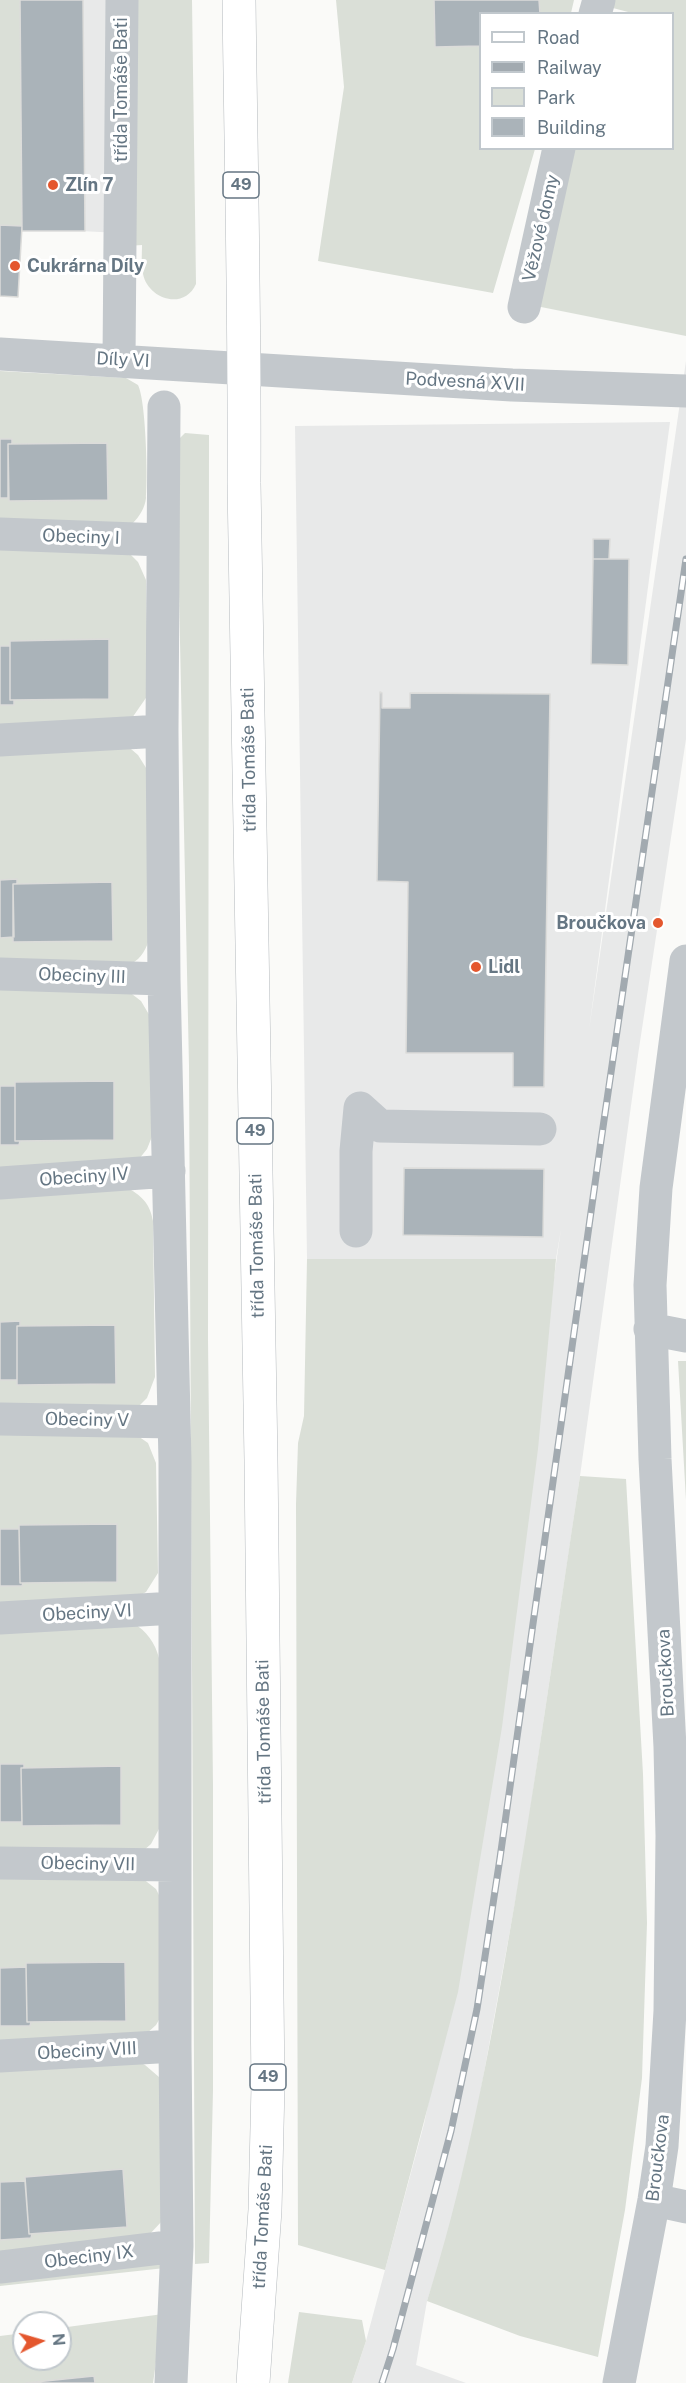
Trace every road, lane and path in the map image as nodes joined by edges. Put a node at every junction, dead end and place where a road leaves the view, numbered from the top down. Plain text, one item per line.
1 (122, 0) edge
2 (239, 0) edge
3 (559, 150) edge
4 (524, 307) dead end
5 (0, 354) edge
6 (119, 360) junction
7 (245, 370) junction
8 (686, 392) edge
9 (164, 407) dead end
10 (0, 534) edge
11 (163, 540) junction
12 (162, 731) junction
13 (0, 740) edge
14 (686, 960) edge
15 (0, 974) edge
16 (164, 979) junction
17 (540, 1129) dead end
18 (169, 1171) junction
19 (0, 1183) edge
20 (356, 1231) dead end
21 (650, 1329) junction
22 (686, 1336) edge
23 (0, 1419) edge
24 (174, 1422) junction
25 (175, 1608) junction
26 (0, 1618) edge
27 (0, 1863) edge
28 (175, 1865) junction
29 (175, 2046) junction
30 (0, 2056) edge
31 (654, 2200) junction
32 (686, 2207) edge
33 (177, 2246) junction
34 (0, 2268) edge
35 (620, 2378) edge
36 (171, 2383) edge
37 (253, 2383) edge

1 - 6 street, třída Tomáše Bati
2 - 7 main road, třída Tomáše Bati / 49
3 - 4 street, Věžové domy
5 - 6 street, Díly VI
6 - 7 street, Díly VI
7 - 8 street, Podvesná XVII
7 - 37 main road, třída Tomáše Bati / 49
9 - 11 street
10 - 11 street, Obeciny I
11 - 12 street
12 - 13 street
12 - 16 street
14 - 21 street, Broučkova
15 - 16 street, Obeciny III
16 - 18 street
17 - 20 street
18 - 19 street, Obeciny IV
18 - 24 street
21 - 22 street
21 - 31 street, Broučkova
23 - 24 street, Obeciny V
24 - 25 street
25 - 26 street, Obeciny VI
25 - 28 street
27 - 28 street, Obeciny VII
28 - 29 street
29 - 30 street, Obeciny VIII
29 - 33 street
31 - 32 street
31 - 35 street, Broučkova
33 - 34 street, Obeciny IX
33 - 36 street

